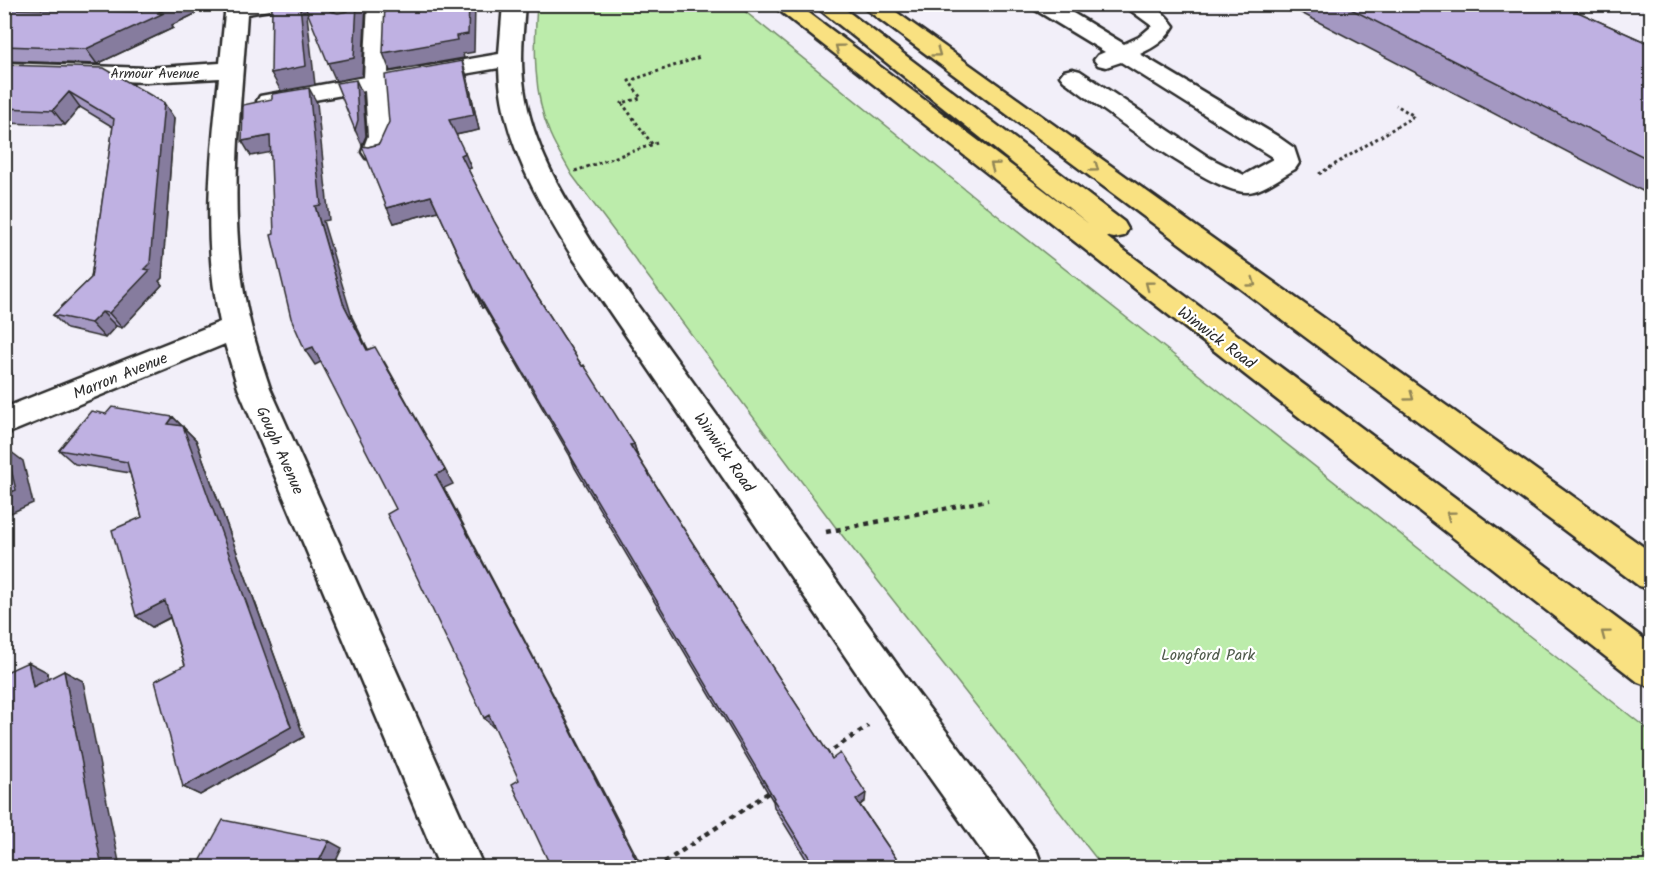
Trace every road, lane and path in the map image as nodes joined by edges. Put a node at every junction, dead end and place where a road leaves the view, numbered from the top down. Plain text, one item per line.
1 (379, 4) edge
2 (514, 4) edge
3 (782, 4) edge
4 (824, 4) edge
5 (1042, 4) edge
6 (1114, 4) edge
7 (1133, 4) edge
8 (247, 6) edge
9 (880, 9) edge
10 (1150, 40) junction
11 (1121, 53) junction
12 (700, 57) dead end
13 (510, 59) junction
14 (232, 69) junction
15 (4, 70) edge
16 (376, 82) junction
17 (1396, 105) dead end
18 (229, 109) junction
19 (657, 143) dead end
20 (652, 144) junction
21 (375, 152) edge
22 (1318, 174) dead end
23 (543, 182) junction
24 (235, 328) junction
25 (1279, 384) junction
26 (4, 422) edge
27 (988, 500) dead end
28 (787, 539) junction
29 (1652, 574) edge
30 (1652, 669) edge
31 (902, 705) junction
32 (823, 757) edge
33 (774, 789) edge
34 (462, 867) edge
35 (656, 867) edge
36 (1021, 867) edge

1 - 16 street
2 - 13 street, Winwick Road
25 -> 3 highway, Winwick Road
4 - 25 highway
5 - 11 street
6 - 10 street
7 - 10 street
8 - 14 street, Gough Avenue
9 -> 29 highway
10 - 11 street
11 - 11 street
12 - 20 path
13 - 16 street
13 - 23 street, Winwick Road
14 - 15 street, Armour Avenue
14 - 18 street, Gough Avenue
16 - 18 street
16 - 21 street
17 - 22 path
18 - 24 street, Gough Avenue
19 - 20 path
20 - 23 path
23 - 28 street, Winwick Road
24 - 26 street, Marron Avenue
24 - 34 street, Gough Avenue
30 -> 25 highway, Winwick Road
27 - 28 path
28 - 31 street, Winwick Road
31 - 32 path
31 - 36 street, Winwick Road
33 - 35 path

